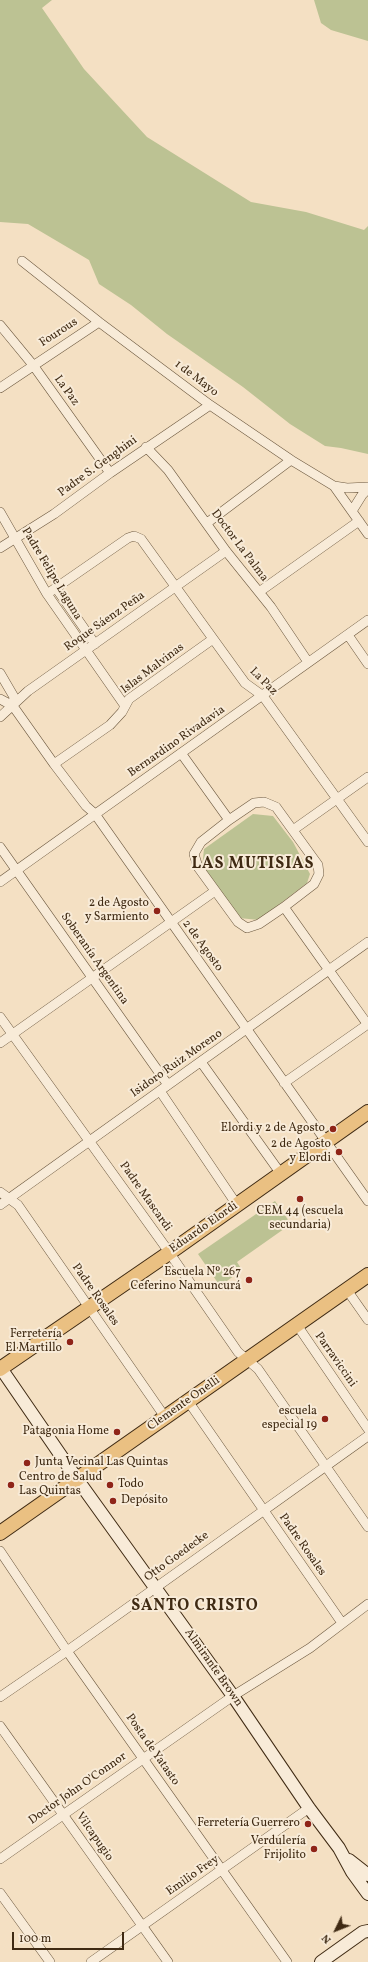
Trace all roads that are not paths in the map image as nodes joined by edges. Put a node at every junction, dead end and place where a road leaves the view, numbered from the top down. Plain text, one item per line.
1 (22, 261) dead end
2 (99, 322) junction
3 (0, 325) edge
4 (33, 365) junction
5 (0, 388) edge
6 (210, 405) junction
7 (146, 447) junction
8 (292, 460) junction
9 (110, 473) junction
10 (334, 486) junction
11 (368, 488) edge
12 (352, 511) junction
13 (0, 512) edge
14 (359, 521) junction
15 (207, 523) junction
16 (368, 534) edge
17 (16, 538) junction
18 (0, 548) edge
19 (226, 551) junction
20 (176, 586) junction
21 (56, 588) junction
22 (259, 592) junction
23 (47, 594) junction
24 (368, 620) edge
25 (348, 635) junction
26 (213, 639) junction
27 (95, 644) junction
28 (85, 651) junction
29 (308, 662) junction
30 (368, 664) edge
31 (0, 673) edge
32 (263, 696) junction
33 (0, 699) edge
34 (13, 706) junction
35 (125, 706) junction
36 (0, 717) edge
37 (181, 753) junction
38 (54, 764) junction
39 (368, 777) edge
40 (338, 798) junction
41 (95, 814) junction
42 (229, 820) junction
43 (293, 830) junction
44 (368, 842) edge
45 (0, 847) edge
46 (16, 870) junction
47 (0, 882) edge
48 (215, 891) junction
49 (284, 907) junction
50 (171, 922) junction
51 (368, 942) edge
52 (330, 970) junction
53 (93, 978) junction
54 (0, 1017) edge
55 (368, 1025) edge
56 (248, 1030) junction
57 (12, 1034) junction
58 (0, 1043) edge
59 (201, 1062) junction
60 (284, 1083) junction
61 (168, 1085) junction
62 (160, 1091) junction
63 (368, 1112) edge
64 (89, 1140) junction
65 (327, 1141) junction
66 (281, 1174) junction
67 (368, 1184) edge
68 (360, 1190) junction
69 (0, 1192) edge
70 (8, 1199) junction
71 (368, 1201) edge
72 (0, 1205) edge
73 (237, 1205) junction
74 (169, 1253) junction
75 (368, 1275) edge
76 (347, 1290) junction
77 (89, 1308) junction
78 (368, 1320) edge
79 (296, 1325) junction
80 (247, 1359) junction
81 (0, 1368) edge
82 (188, 1401) junction
83 (165, 1417) junction
84 (368, 1429) edge
85 (368, 1436) edge
86 (324, 1466) junction
87 (77, 1479) junction
88 (263, 1509) junction
89 (368, 1527) edge
90 (0, 1533) edge
91 (0, 1551) edge
92 (155, 1587) junction
93 (368, 1604) edge
94 (342, 1623) junction
95 (67, 1651) junction
96 (233, 1696) junction
97 (0, 1697) edge
98 (0, 1726) edge
99 (143, 1759) junction
100 (309, 1808) junction
101 (62, 1814) junction
102 (342, 1852) junction
103 (0, 1859) edge
104 (221, 1871) junction
105 (368, 1875) edge
106 (0, 1893) edge
107 (368, 1894) edge
108 (142, 1926) junction
109 (366, 1929) edge
110 (50, 1962) edge
111 (91, 1962) edge
112 (168, 1962) edge
113 (287, 1962) edge
114 (321, 1962) edge

1 - 2 street, 1 de Mayo
2 - 4 street, Fourous
2 - 6 street, 1 de Mayo
3 - 4 street, La Paz
4 - 5 street, Fourous
4 - 9 street, La Paz
6 - 7 street, Padre S. Genghini
6 - 8 street, 1 de Mayo
7 - 9 street, Padre S. Genghini
7 - 15 street, Doctor La Palma
8 - 10 street, 1 de Mayo
8 - 15 street
9 - 17 street, Padre S. Genghini
10 - 11 street, 1 de Mayo
10 - 12 street
11 - 12 street
12 - 14 street
13 - 17 street, Padre Felipe Laguna
14 - 16 street
14 - 22 street
15 - 19 street, Doctor La Palma
17 - 18 street, Padre S. Genghini
17 - 23 street, Padre Felipe Laguna
19 - 20 street, Roque Sáenz Peña
19 - 22 street, Doctor La Palma
20 - 21 street, La Paz
20 - 26 street, La Paz
20 - 27 street, Roque Sáenz Peña
21 - 23 street
21 - 27 street, Padre Felipe Laguna
22 - 29 street, Doctor La Palma
23 - 28 street, Padre Felipe Laguna
24 - 25 street, Bernardino Rivadavia
25 - 29 street, Bernardino Rivadavia
25 - 30 street
26 - 32 street, La Paz
26 - 35 street, Islas Malvinas
27 - 28 street, Roque Sáenz Peña
28 - 34 street, Roque Sáenz Peña
28 - 35 street, Padre Felipe Laguna
29 - 32 street, Bernardino Rivadavia
31 - 34 street, 2 de Agosto
32 - 37 street, Bernardino Rivadavia
32 - 40 street, La Paz
33 - 34 street, 2 de Agosto
34 - 36 street, Roque Sáenz Peña
34 - 38 street, 2 de Agosto
35 - 38 street, Islas Malvinas
37 - 41 street, Bernardino Rivadavia
37 - 42 street
38 - 41 street, 2 de Agosto
39 - 40 street
40 - 43 street
40 - 44 street, La Paz
41 - 46 street, Bernardino Rivadavia
41 - 50 street, 2 de Agosto
42 - 43 street
42 - 48 street
43 - 49 street
45 - 46 street, Soberanía Argentina
46 - 47 street, Bernardino Rivadavia
46 - 53 street, Soberanía Argentina
48 - 49 street
48 - 50 street
49 - 52 street
50 - 53 street
50 - 56 street, 2 de Agosto
51 - 52 street, Isidoro Ruiz Moreno
52 - 55 street
52 - 56 street, Isidoro Ruiz Moreno
53 - 57 street
53 - 61 street, Soberanía Argentina
54 - 57 street, Padre Mascardi
55 - 60 street
56 - 59 street, Isidoro Ruiz Moreno
56 - 60 street, 2 de Agosto
57 - 58 street
57 - 64 street, Padre Mascardi
59 - 61 street, Isidoro Ruiz Moreno
59 - 66 street
60 - 65 street, 2 de Agosto
61 - 62 street, Isidoro Ruiz Moreno
62 - 64 street, Isidoro Ruiz Moreno
62 - 73 street
63 - 65 main road, Eduardo Elordi
64 - 70 street, Isidoro Ruiz Moreno
64 - 74 street, Padre Mascardi
65 - 66 main road, Eduardo Elordi
65 - 68 street, 2 de Agosto
66 - 73 main road, Eduardo Elordi
67 - 68 street
68 - 71 street, 2 de Agosto
69 - 70 street, Padre Rosales
70 - 72 street, Isidoro Ruiz Moreno
70 - 77 street, Padre Rosales
73 - 74 main road, Eduardo Elordi
74 - 77 main road, Eduardo Elordi
74 - 80 street, Padre Mascardi
75 - 76 main road, Clemente Onelli
76 - 78 street
76 - 79 main road, Clemente Onelli
77 - 81 main road, Eduardo Elordi
77 - 83 street, Padre Rosales
79 - 80 main road, Clemente Onelli
79 - 84 street, Parraviccini
80 - 82 main road, Clemente Onelli
80 - 86 street, Padre Mascardi
81 - 87 main road, Almirante Brown
82 - 83 main road, Clemente Onelli
82 - 88 street, Padre Rosales
83 - 87 main road, Clemente Onelli
85 - 86 street, Otto Goedecke
86 - 88 street, Otto Goedecke
86 - 89 street, Padre Mascardi
87 - 90 main road, Clemente Onelli
87 - 92 main road, Almirante Brown
88 - 92 street, Otto Goedecke
88 - 94 street, Padre Rosales
91 - 95 street, Posta de Yatasto
92 - 95 street, Otto Goedecke
92 - 96 main road, Almirante Brown
93 - 94 street, Doctor John O'Connor
94 - 96 street, Doctor John O'Connor
95 - 97 street, Otto Goedecke
95 - 99 street, Posta de Yatasto
96 - 99 street, Doctor John O'Connor
96 - 100 main road, Almirante Brown
98 - 101 street, Vilcapugio
99 - 101 street, Doctor John O'Connor
99 - 104 street, Posta de Yatasto
100 - 102 main road, Almirante Brown
100 - 104 street, Emilio Frey
101 - 103 street, Doctor John O'Connor
101 - 108 street, Vilcapugio
102 - 105 main road, Almirante Brown
102 - 107 main road, Almirante Brown
104 - 108 street, Emilio Frey
104 - 113 street, Posta de Yatasto
106 - 110 street
108 - 111 street, Emilio Frey
108 - 112 street, Vilcapugio
109 - 114 main road

